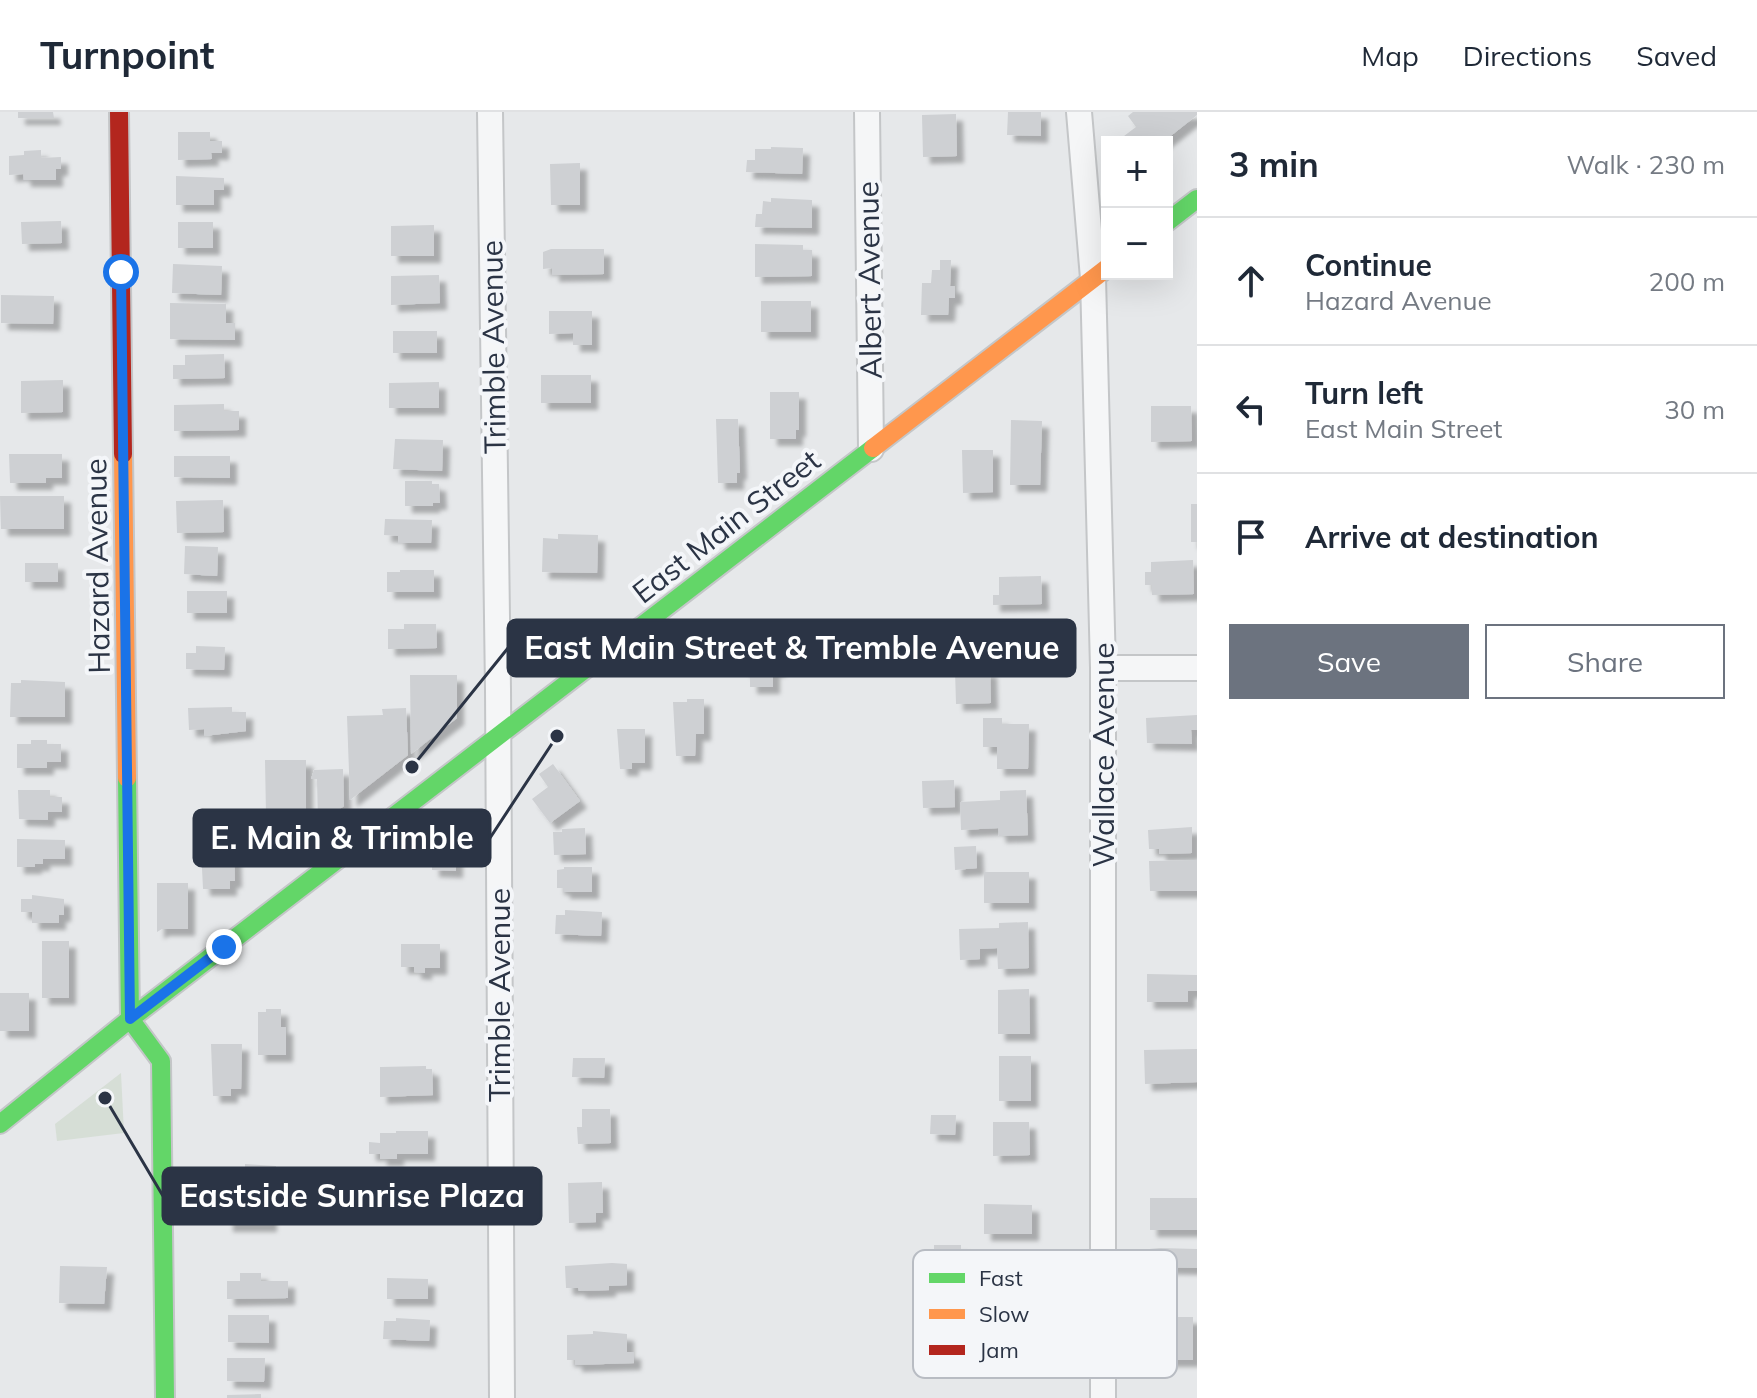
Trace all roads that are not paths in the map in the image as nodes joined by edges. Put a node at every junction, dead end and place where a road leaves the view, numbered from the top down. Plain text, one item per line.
1 (119, 112) edge
2 (490, 112) edge
3 (867, 112) edge
4 (1079, 112) edge
5 (1197, 199) edge
6 (1173, 217) edge
7 (1100, 273) edge
8 (871, 449) junction
9 (1103, 668) junction
10 (1197, 668) edge
11 (498, 738) junction
12 (130, 1019) junction
13 (0, 1124) edge
14 (1103, 1250) edge
15 (165, 1398) edge
16 (502, 1398) edge

1 - 12 street, Hazard Avenue
2 - 11 street, Trimble Avenue
3 - 8 street, Albert Avenue
4 - 7 street, Wallace Avenue
5 - 6 street
7 - 8 street, East Main Street
7 - 9 street, Wallace Avenue
8 - 11 street, East Main Street
9 - 10 street
9 - 14 street, Wallace Avenue
11 - 12 street, East Main Street
11 - 16 street, Trimble Avenue
12 - 13 street, East Main Street
12 - 15 street

